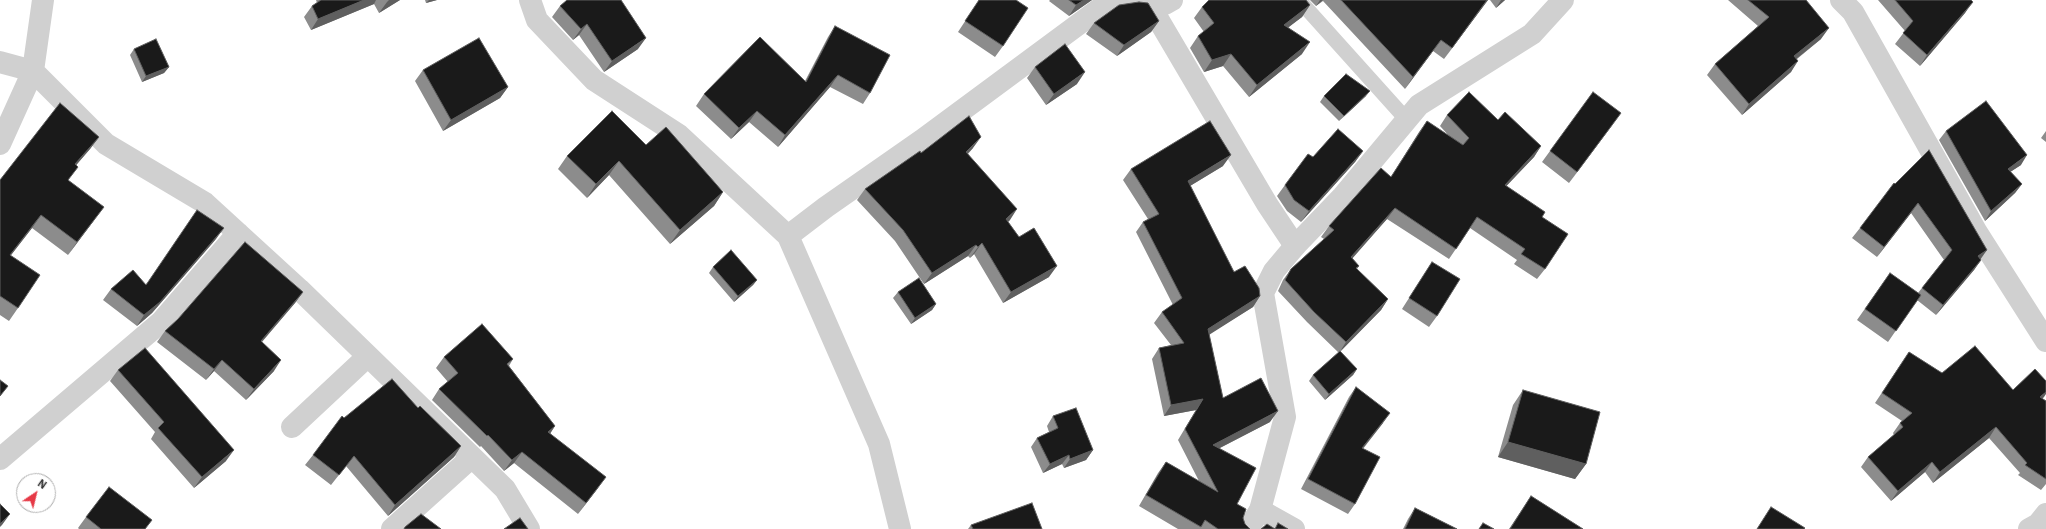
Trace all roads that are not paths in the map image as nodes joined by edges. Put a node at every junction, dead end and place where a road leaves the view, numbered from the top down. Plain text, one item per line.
1 (43, 0) edge
2 (530, 0) edge
3 (1172, 0) edge
4 (1299, 0) edge
5 (1563, 0) edge
6 (1841, 0) edge
7 (1148, 2) junction
8 (0, 62) edge
9 (34, 71) junction
10 (1406, 119) junction
11 (0, 144) edge
12 (238, 233) junction
13 (788, 236) junction
14 (1295, 246) junction
15 (2046, 341) edge
16 (368, 356) junction
17 (292, 427) dead end
18 (472, 457) junction
19 (0, 459) edge
20 (1260, 510) junction
21 (2046, 514) edge
22 (392, 529) edge
23 (529, 529) edge
24 (900, 529) edge
25 (1248, 529) edge
26 (1294, 529) edge
27 (2029, 529) edge

1 - 9 street
2 - 13 street
3 - 7 street
4 - 10 lane
5 - 10 street
6 - 15 street
7 - 13 street
7 - 14 street
8 - 9 street
9 - 11 street
9 - 12 street
10 - 14 street
12 - 16 street
12 - 19 street
13 - 24 street
14 - 20 street
16 - 17 street
16 - 18 street
18 - 22 street
18 - 23 street
20 - 25 street
20 - 26 street
21 - 27 street

